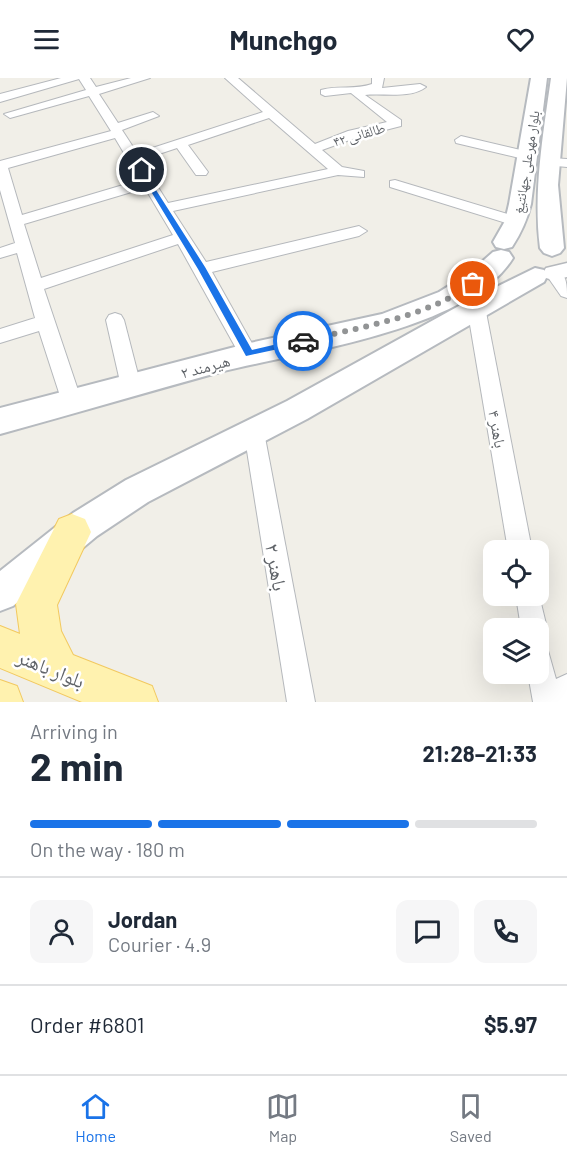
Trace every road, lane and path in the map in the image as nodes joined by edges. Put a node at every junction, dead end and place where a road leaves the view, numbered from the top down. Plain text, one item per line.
1 (74, 78) edge
2 (84, 78) edge
3 (144, 78) edge
4 (231, 78) edge
5 (378, 78) edge
6 (539, 78) edge
7 (560, 78) edge
8 (420, 87) dead end
9 (367, 90) junction
10 (93, 92) junction
11 (325, 92) dead end
12 (0, 98) edge
13 (272, 113) junction
14 (10, 114) dead end
15 (153, 116) dead end
16 (117, 130) junction
17 (461, 140) dead end
18 (180, 143) junction
19 (313, 148) junction
20 (528, 156) junction
21 (134, 158) junction
22 (559, 162) edge
23 (0, 165) edge
24 (338, 171) junction
25 (201, 172) dead end
26 (359, 174) dead end
27 (149, 182) junction
28 (395, 184) dead end
29 (4, 188) edge
30 (53, 192) dead end
31 (164, 208) junction
32 (59, 209) junction
33 (17, 221) junction
34 (516, 221) junction
35 (359, 231) dead end
36 (182, 237) junction
37 (24, 246) junction
38 (502, 250) junction
39 (0, 253) edge
40 (556, 264) edge
41 (202, 269) junction
42 (35, 286) junction
43 (567, 292) edge
44 (476, 307) junction
45 (115, 320) dead end
46 (45, 322) junction
47 (0, 336) edge
48 (249, 354) junction
49 (131, 386) junction
50 (72, 402) junction
51 (0, 421) edge
52 (254, 432) junction
53 (72, 532) junction
54 (518, 540) edge
55 (0, 593) edge
56 (0, 647) edge
57 (58, 670) junction
58 (543, 684) edge
59 (567, 688) edge
60 (136, 702) edge
61 (301, 702) edge
62 (547, 702) edge

1 - 12 street
2 - 10 street
3 - 10 street
4 - 13 street
5 - 9 street
6 - 20 main road, بلوار مهرعلی جهانتیغ
7 - 22 main road, بلوار مهرعلی جهانتیغ
8 - 9 street
9 - 11 street
9 - 19 street, طالقانی ۴۲
10 - 14 street
10 - 16 street
13 - 18 street
13 - 19 street
15 - 16 street
16 - 21 street
16 - 23 street
17 - 20 street
18 - 21 street
18 - 25 street
19 - 24 street
20 - 34 main road, بلوار مهرعلی جهانتیغ
21 - 27 street
22 - 40 main road, بلوار مهرعلی جهانتیغ
23 - 29 street
24 - 26 street
24 - 31 street
27 - 31 street
27 - 32 street
28 - 34 street
29 - 33 street
30 - 32 street
31 - 36 street
32 - 33 street
33 - 37 street
34 - 38 main road, بلوار مهرعلی جهانتیغ
35 - 41 street
36 - 41 street
36 - 42 street
37 - 39 street
37 - 42 street
38 - 40 main road
38 - 40 main road
38 - 48 main road, هیرمند ۲
40 - 43 street
40 - 44 main road
41 - 48 street
42 - 46 street
44 - 52 main road
44 - 54 street, باهنر ۴
45 - 49 street
46 - 47 street
46 - 50 street
48 - 49 main road, هیرمند ۲
49 - 50 main road, هیرمند ۲
50 - 51 main road, هیرمند ۲
52 - 53 main road
52 - 61 street, باهنر ۲
53 - 55 main road
53 - 57 main road
56 - 57 main road, بلوار باهنر
57 - 60 main road, بلوار باهنر
58 - 62 street
59 - 62 street

